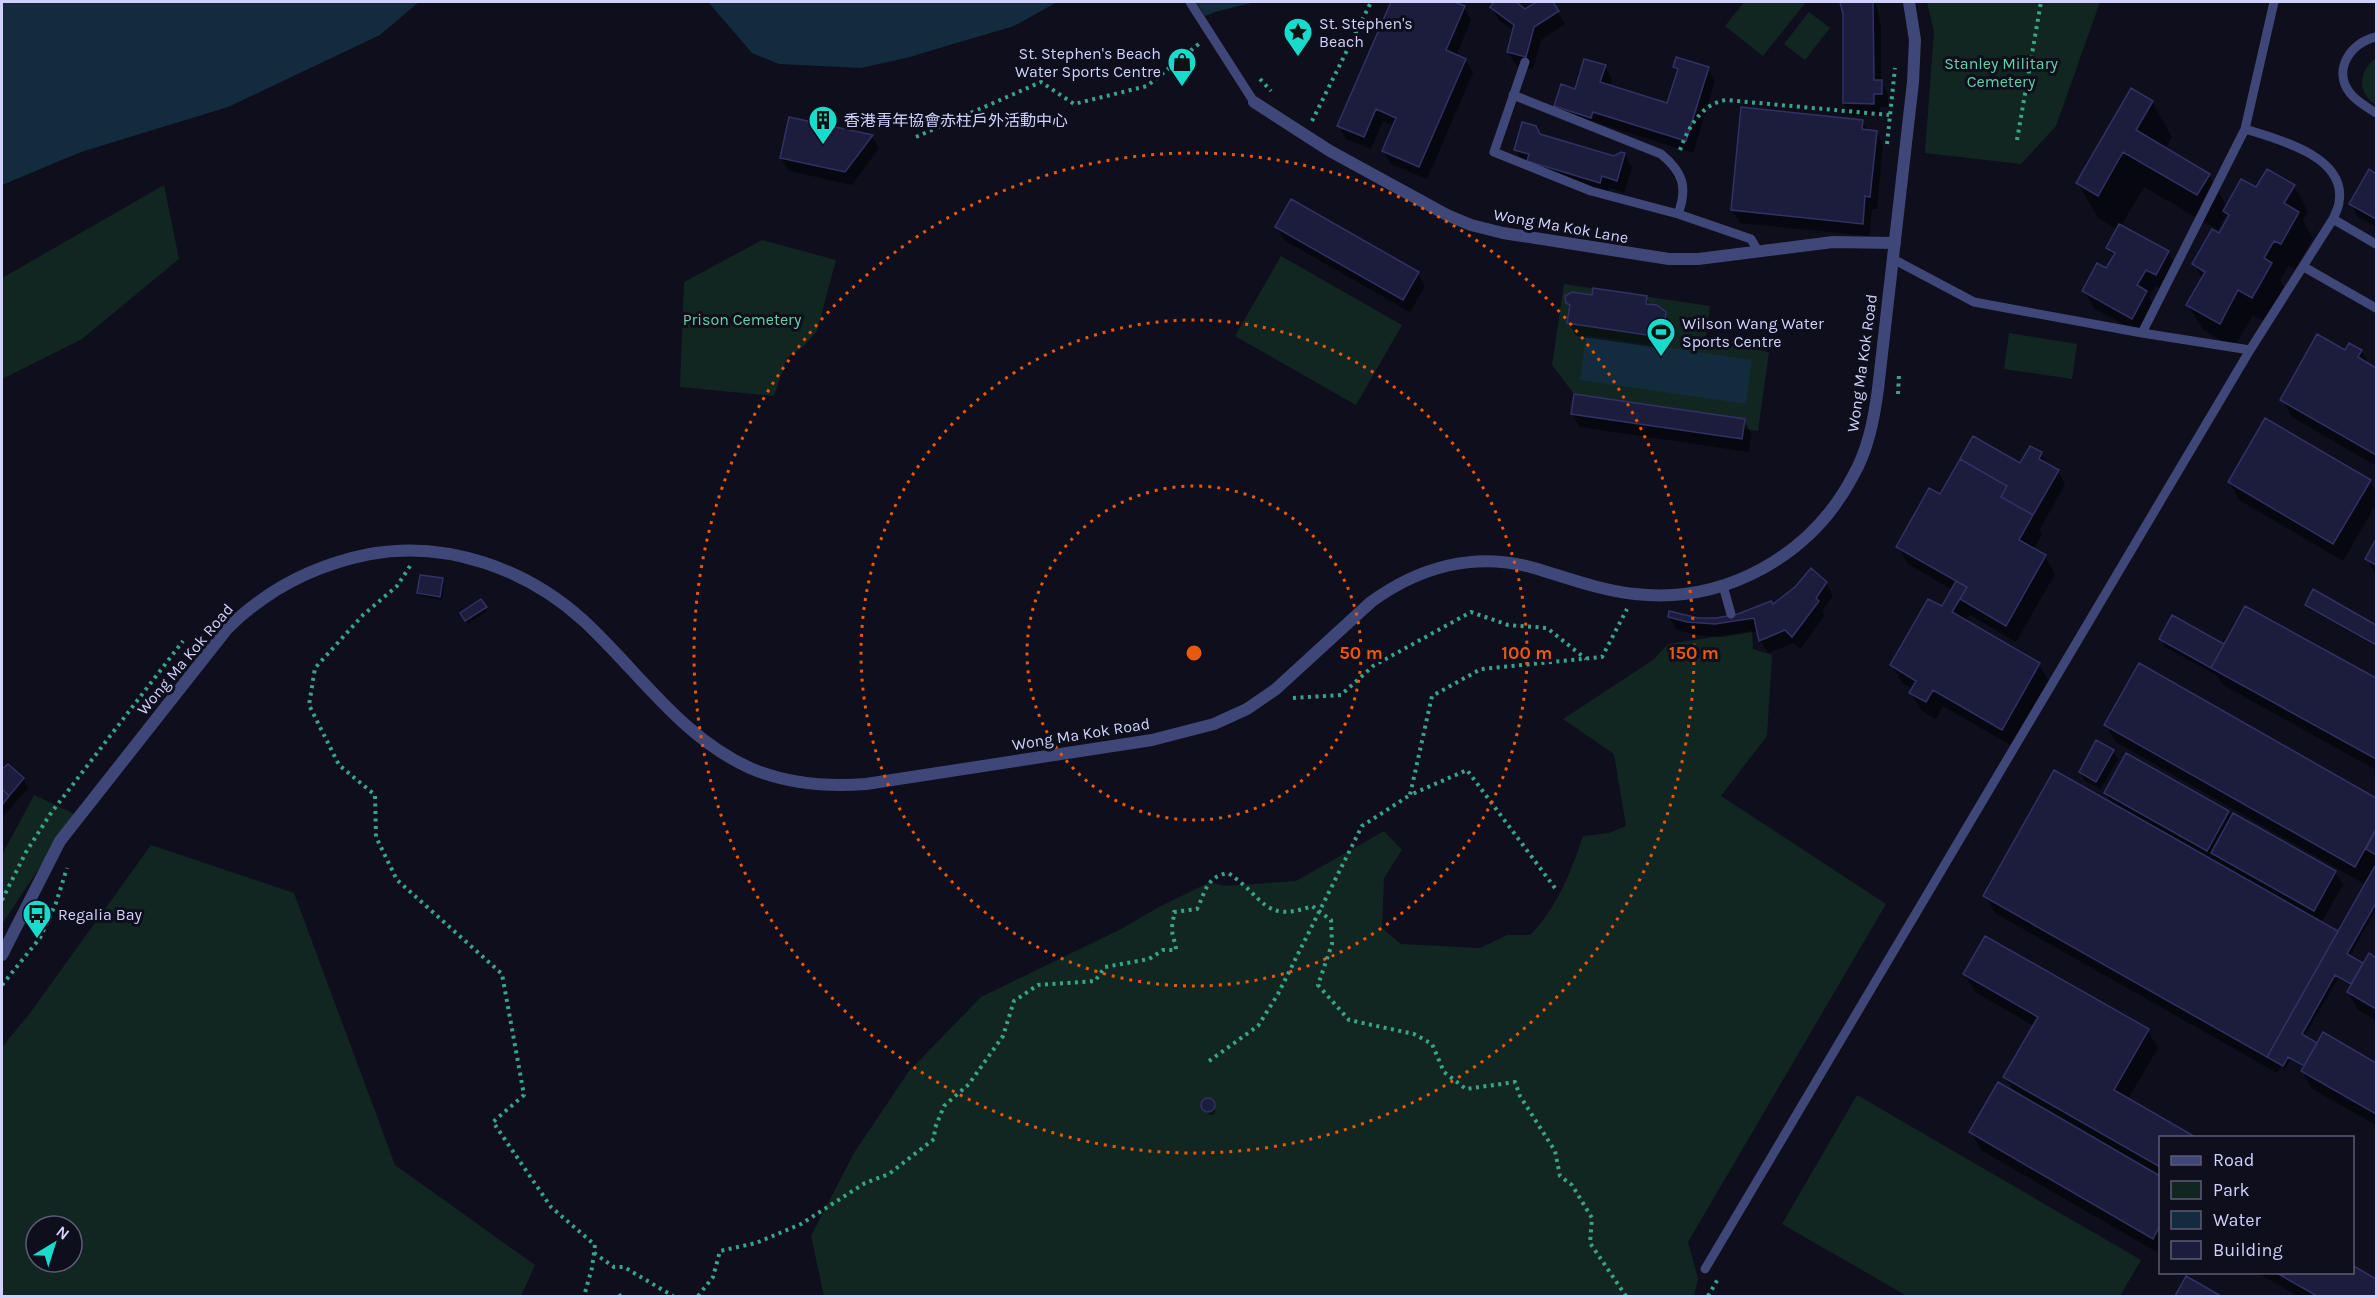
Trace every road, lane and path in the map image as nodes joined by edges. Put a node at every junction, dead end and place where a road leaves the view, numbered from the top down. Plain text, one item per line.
1 (1190, 2) edge
2 (1371, 2) edge
3 (1910, 2) edge
4 (2041, 2) edge
5 (2274, 2) edge
6 (1210, 35) junction
7 (2376, 37) edge
8 (1525, 62) dead end
9 (1252, 70) dead end
10 (1513, 95) junction
11 (1275, 97) dead end
12 (1254, 102) joint
13 (2376, 113) edge
14 (1889, 115) dead end
15 (1309, 127) dead end
16 (2245, 129) junction
17 (916, 137) dead end
18 (2016, 140) dead end
19 (1674, 164) junction
20 (1678, 214) junction
21 (2333, 219) junction
22 (1895, 243) junction
23 (2376, 244) edge
24 (1758, 251) junction
25 (1893, 259) junction
26 (2304, 267) junction
27 (2376, 308) edge
28 (2142, 333) junction
29 (2250, 350) junction
30 (421, 551) junction
31 (1723, 586) junction
32 (1635, 594) junction
33 (1731, 614) dead end
34 (183, 641) dead end
35 (1587, 659) junction
36 (1261, 700) junction
37 (1410, 795) junction
38 (69, 860) dead end
39 (1555, 888) dead end
40 (2, 900) edge
41 (1319, 912) junction
42 (2, 956) edge
43 (2, 985) edge
44 (1209, 1061) dead end
45 (594, 1253) junction
46 (1705, 1269) dead end
47 (584, 1296) edge
48 (673, 1296) edge
49 (698, 1296) edge
50 (1626, 1296) edge

1 - 6 lane
2 - 15 path
3 - 22 street, Wong Ma Kok Road
4 - 18 path
5 - 16 lane
6 - 12 lane
6 - 17 path
7 - 13 lane
8 - 10 lane
9 - 11 path
10 - 19 lane
10 - 20 lane
12 - 24 street, Wong Ma Kok Lane
14 - 19 path
16 - 21 lane
16 - 28 lane
19 - 20 lane
20 - 24 lane
21 - 23 lane
21 - 26 lane
22 - 24 street, Wong Ma Kok Lane
22 - 25 street, Wong Ma Kok Road
25 - 28 lane
25 - 31 street, Wong Ma Kok Road
26 - 27 lane
26 - 29 lane
28 - 29 lane
29 - 46 lane
30 - 36 street, Wong Ma Kok Road
30 - 42 street, Wong Ma Kok Road
30 - 45 path
31 - 32 street, Wong Ma Kok Road
31 - 33 lane
32 - 35 path
32 - 36 street, Wong Ma Kok Road
34 - 40 path
35 - 36 path
35 - 37 path
37 - 39 path
37 - 41 path
38 - 43 path
41 - 44 path
41 - 49 path
41 - 50 path
45 - 47 path
45 - 48 path

